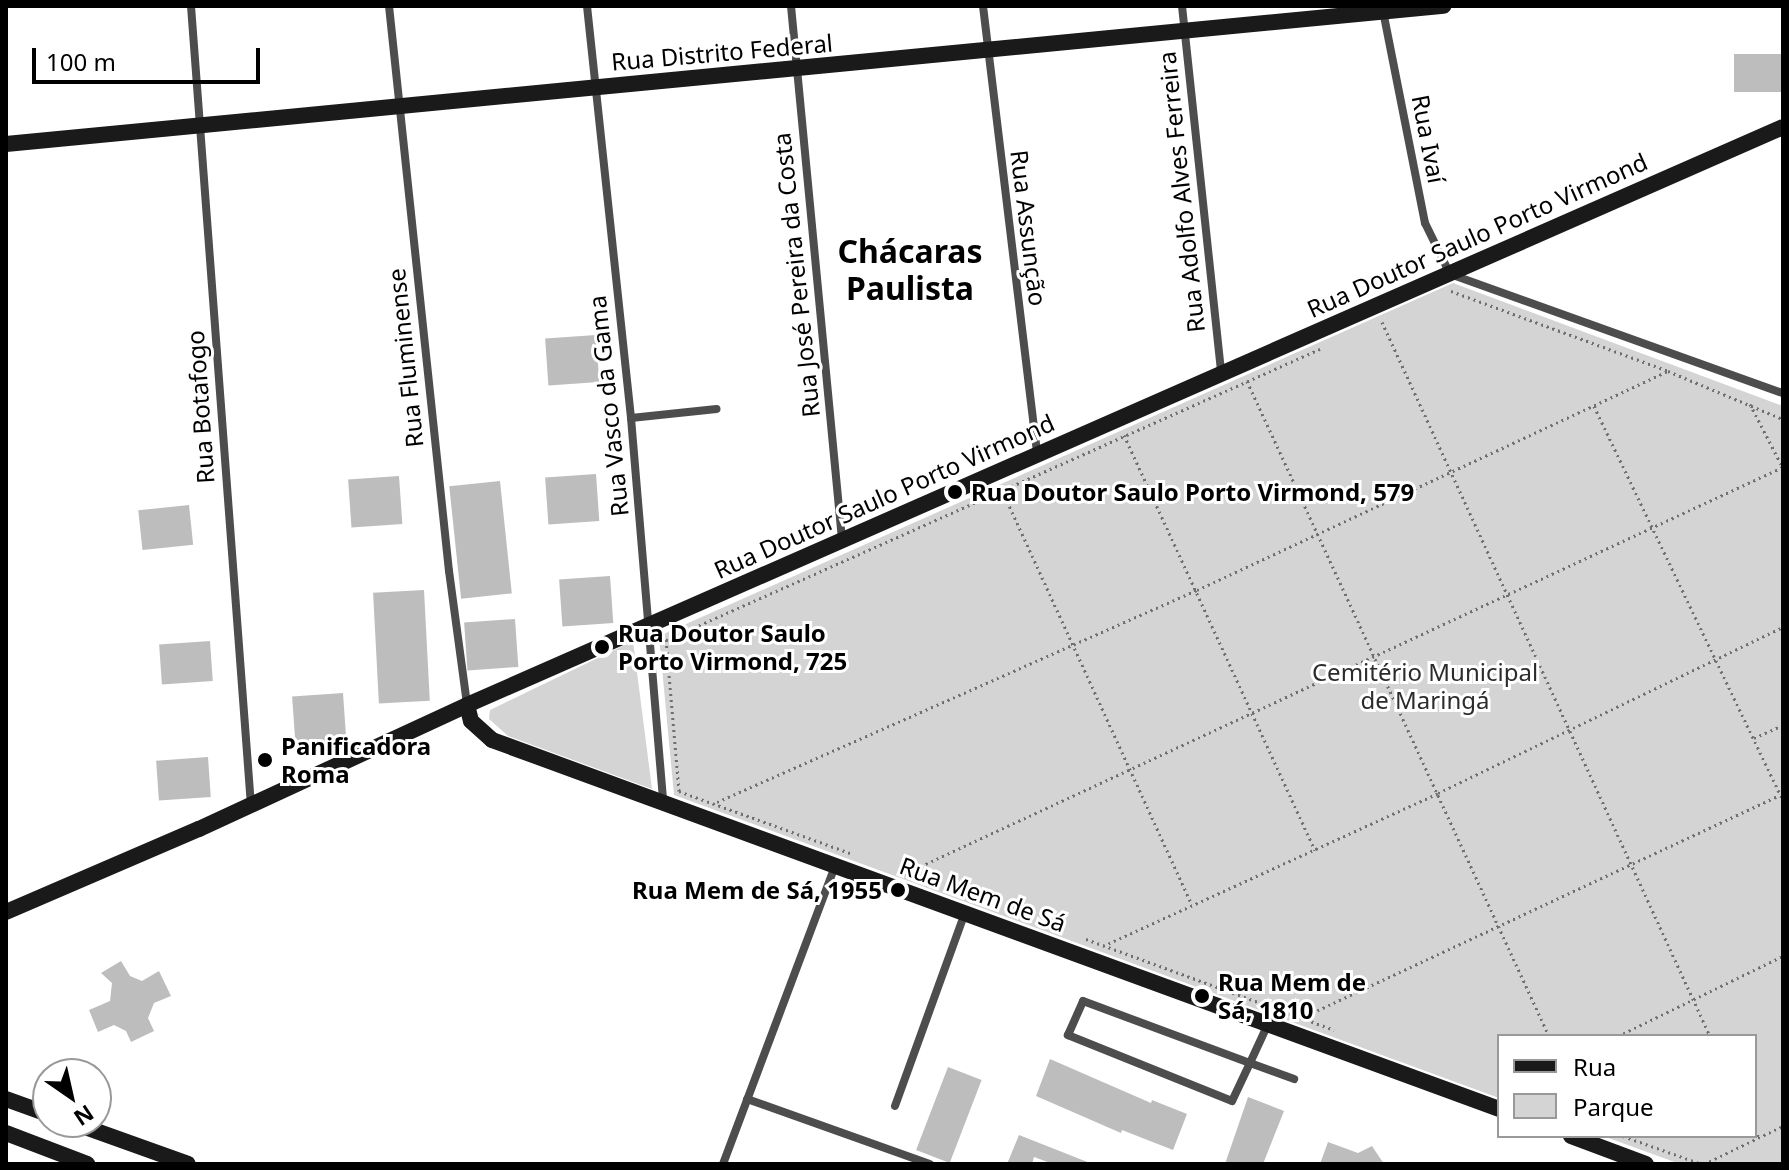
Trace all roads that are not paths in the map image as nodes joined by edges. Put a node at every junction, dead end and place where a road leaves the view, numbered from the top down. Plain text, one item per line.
1 (191, 6) edge
2 (389, 6) edge
3 (587, 6) edge
4 (791, 6) edge
5 (983, 6) edge
6 (1182, 6) edge
7 (1443, 6) edge
8 (1383, 9) edge
9 (1184, 31) junction
10 (987, 51) junction
11 (796, 69) junction
12 (594, 88) junction
13 (398, 107) junction
14 (199, 126) junction
15 (1783, 127) edge
16 (6, 144) edge
17 (1450, 274) junction
18 (1221, 373) junction
19 (1783, 393) edge
20 (717, 409) dead end
21 (631, 418) junction
22 (1037, 455) junction
23 (842, 540) junction
24 (649, 625) junction
25 (467, 705) junction
26 (663, 803) junction
27 (251, 805) junction
28 (835, 865) junction
29 (6, 912) edge
30 (965, 912) junction
31 (1268, 1023) junction
32 (1250, 1063) junction
33 (1294, 1079) dead end
34 (6, 1099) edge
35 (747, 1099) junction
36 (895, 1106) dead end
37 (32, 1108) edge
38 (1497, 1108) edge
39 (6, 1133) edge
40 (112, 1137) edge
41 (1576, 1138) edge
42 (87, 1164) edge
43 (188, 1164) edge
44 (723, 1164) edge
45 (930, 1164) edge
46 (1646, 1164) edge

1 - 14 street, Rua Botafogo
2 - 13 street, Rua Fluminense
3 - 12 street, Rua Vasco da Gama
4 - 11 street, Rua José Pereira da Costa
5 - 10 street, Rua Assunção
6 - 9 street, Rua Adolfo Alves Ferreira
7 - 8 street, Rua Distrito Federal
8 - 9 street, Rua Distrito Federal
8 - 17 street, Rua Ivaí
9 - 10 street, Rua Distrito Federal
9 - 18 street, Rua Adolfo Alves Ferreira
10 - 11 street, Rua Distrito Federal
10 - 22 street, Rua Assunção
11 - 12 street, Rua Distrito Federal
11 - 23 street, Rua José Pereira da Costa
12 - 13 street, Rua Distrito Federal
12 - 21 street, Rua Vasco da Gama
13 - 14 street, Rua Distrito Federal
13 - 25 street, Rua Fluminense
14 - 16 street, Rua Distrito Federal
14 - 27 street, Rua Botafogo
15 - 17 street, Rua Doutor Saulo Porto Virmond
17 - 18 street, Rua Doutor Saulo Porto Virmond
17 - 19 street
18 - 22 street, Rua Doutor Saulo Porto Virmond
20 - 21 street
21 - 24 street, Rua Vasco da Gama
22 - 23 street, Rua Doutor Saulo Porto Virmond
23 - 24 street, Rua Doutor Saulo Porto Virmond
24 - 25 street, Rua Doutor Saulo Porto Virmond
24 - 26 street, Rua Vasco da Gama
25 - 26 street, Rua Mem de Sá
25 - 27 street, Rua Doutor Saulo Porto Virmond
26 - 28 street, Rua Mem de Sá
27 - 29 street, Rua Doutor Saulo Porto Virmond
28 - 30 street, Rua Mem de Sá
28 - 35 street
30 - 31 street, Rua Mem de Sá
30 - 36 street
31 - 32 street
31 - 38 street, Rua Mem de Sá
32 - 32 street
32 - 33 street
34 - 37 street
35 - 44 street
35 - 45 street
39 - 42 street
40 - 43 street
41 - 46 street

